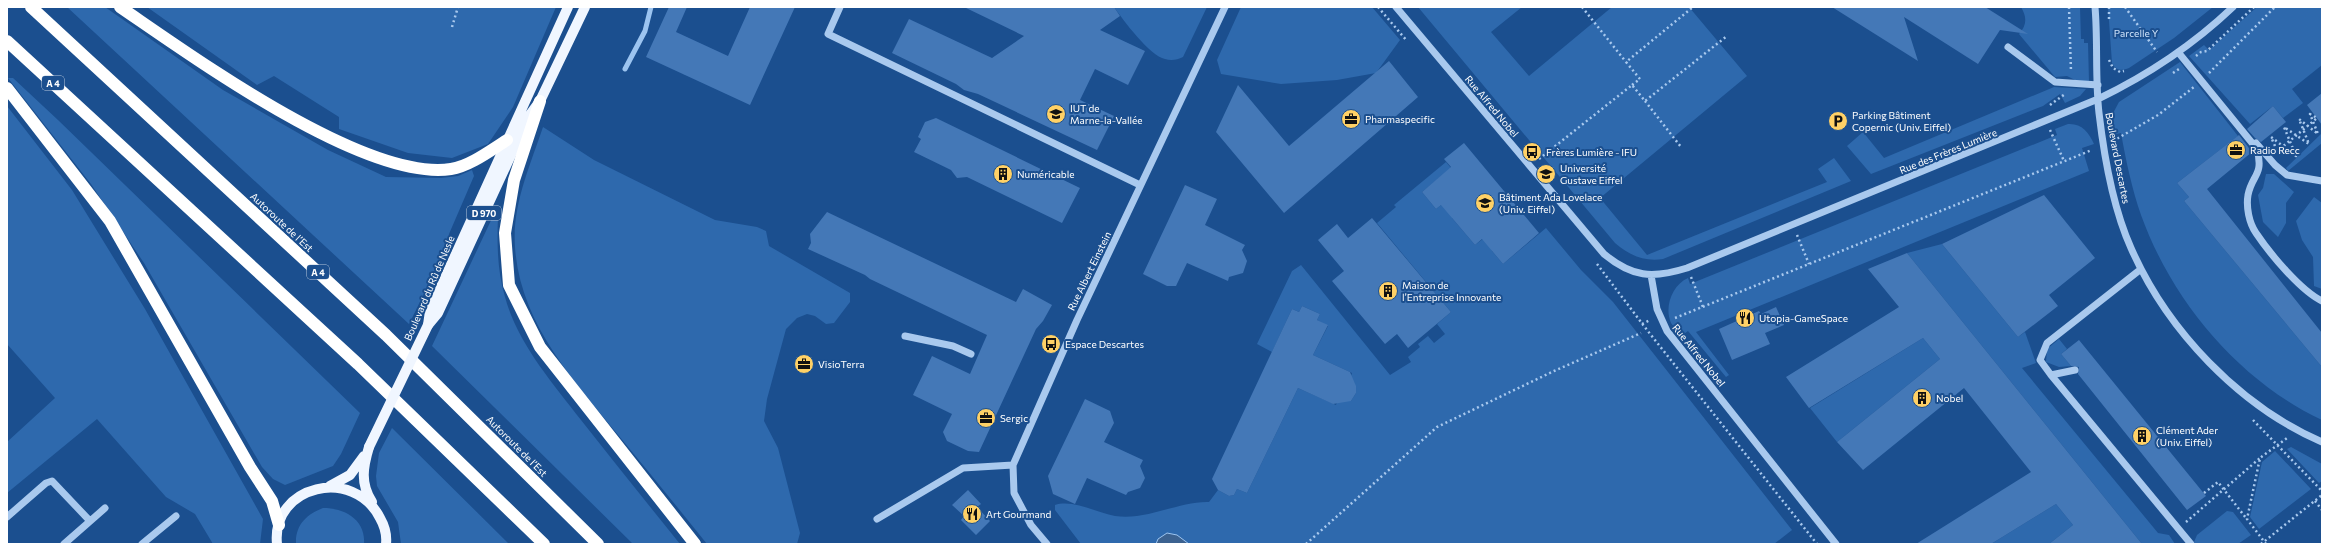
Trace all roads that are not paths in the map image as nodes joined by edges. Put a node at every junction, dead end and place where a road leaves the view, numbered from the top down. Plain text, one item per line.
1 (31, 7) edge
2 (120, 7) edge
3 (568, 7) edge
4 (584, 7) edge
5 (840, 7) edge
6 (1225, 7) edge
7 (1396, 7) edge
8 (2095, 7) edge
9 (2233, 7) edge
10 (7, 41) edge
11 (2008, 47) dead end
12 (2178, 52) junction
13 (2098, 85) junction
14 (7, 88) edge
15 (2098, 99) junction
16 (540, 101) junction
17 (2236, 121) junction
18 (507, 140) junction
19 (2322, 182) edge
20 (1140, 185) junction
21 (2141, 269) junction
22 (1651, 275) junction
23 (2322, 301) edge
24 (428, 325) junction
25 (905, 336) dead end
26 (971, 354) dead end
27 (2075, 370) dead end
28 (2050, 375) junction
29 (2322, 442) edge
30 (369, 447) junction
31 (1014, 465) junction
32 (330, 486) junction
33 (105, 508) dead end
34 (376, 509) junction
35 (176, 516) dead end
36 (7, 517) edge
37 (877, 519) dead end
38 (90, 522) junction
39 (279, 524) junction
40 (64, 544) edge
41 (142, 544) edge
42 (277, 544) edge
43 (386, 544) edge
44 (544, 544) edge
45 (598, 544) edge
46 (695, 544) edge
47 (1046, 544) edge
48 (1836, 544) edge
49 (2191, 544) edge

1 - 45 highway, Autoroute de l’Est / A 4
2 - 18 highway
3 - 18 main road, Boulevard du Rû de Nesle / D 970
4 - 16 main road, D 970
5 - 20 street
6 - 20 street, Rue Albert Einstein
7 - 22 street, Rue Alfred Nobel
8 - 13 street, Boulevard Descartes
9 - 12 street, Rue des Frères Lumière
10 - 44 highway, A 4
11 - 13 street
12 - 15 street, Rue des Frères Lumière
12 - 17 street
13 - 15 street, Boulevard Descartes
14 - 39 highway
15 - 21 street, Boulevard Descartes
15 - 22 street, Rue des Frères Lumière
16 - 24 main road, D 970
16 - 46 highway
17 - 19 street
17 - 23 street
18 - 24 main road, Boulevard du Rû de Nesle / D 970
20 - 31 street, Rue Albert Einstein
21 - 28 street
21 - 29 street, Boulevard Descartes
22 - 48 street, Rue Alfred Nobel
24 - 30 main road, Boulevard du Rû de Nesle / D 970, bridge
25 - 26 street
27 - 28 street
28 - 49 street
30 - 32 main road, Boulevard du Rû de Nesle / D 970
30 - 34 main road, Boulevard du Rû de Nesle / D 970
31 - 37 street
31 - 47 street, Rue Albert Einstein
32 - 34 main road, Boulevard du Rû de Nesle
32 - 39 main road, Boulevard du Rû de Nesle
33 - 38 street
34 - 43 main road, Boulevard du Rû de Nesle
35 - 41 street
36 - 38 street
38 - 40 street
39 - 42 main road, Boulevard du Rû de Nesle

